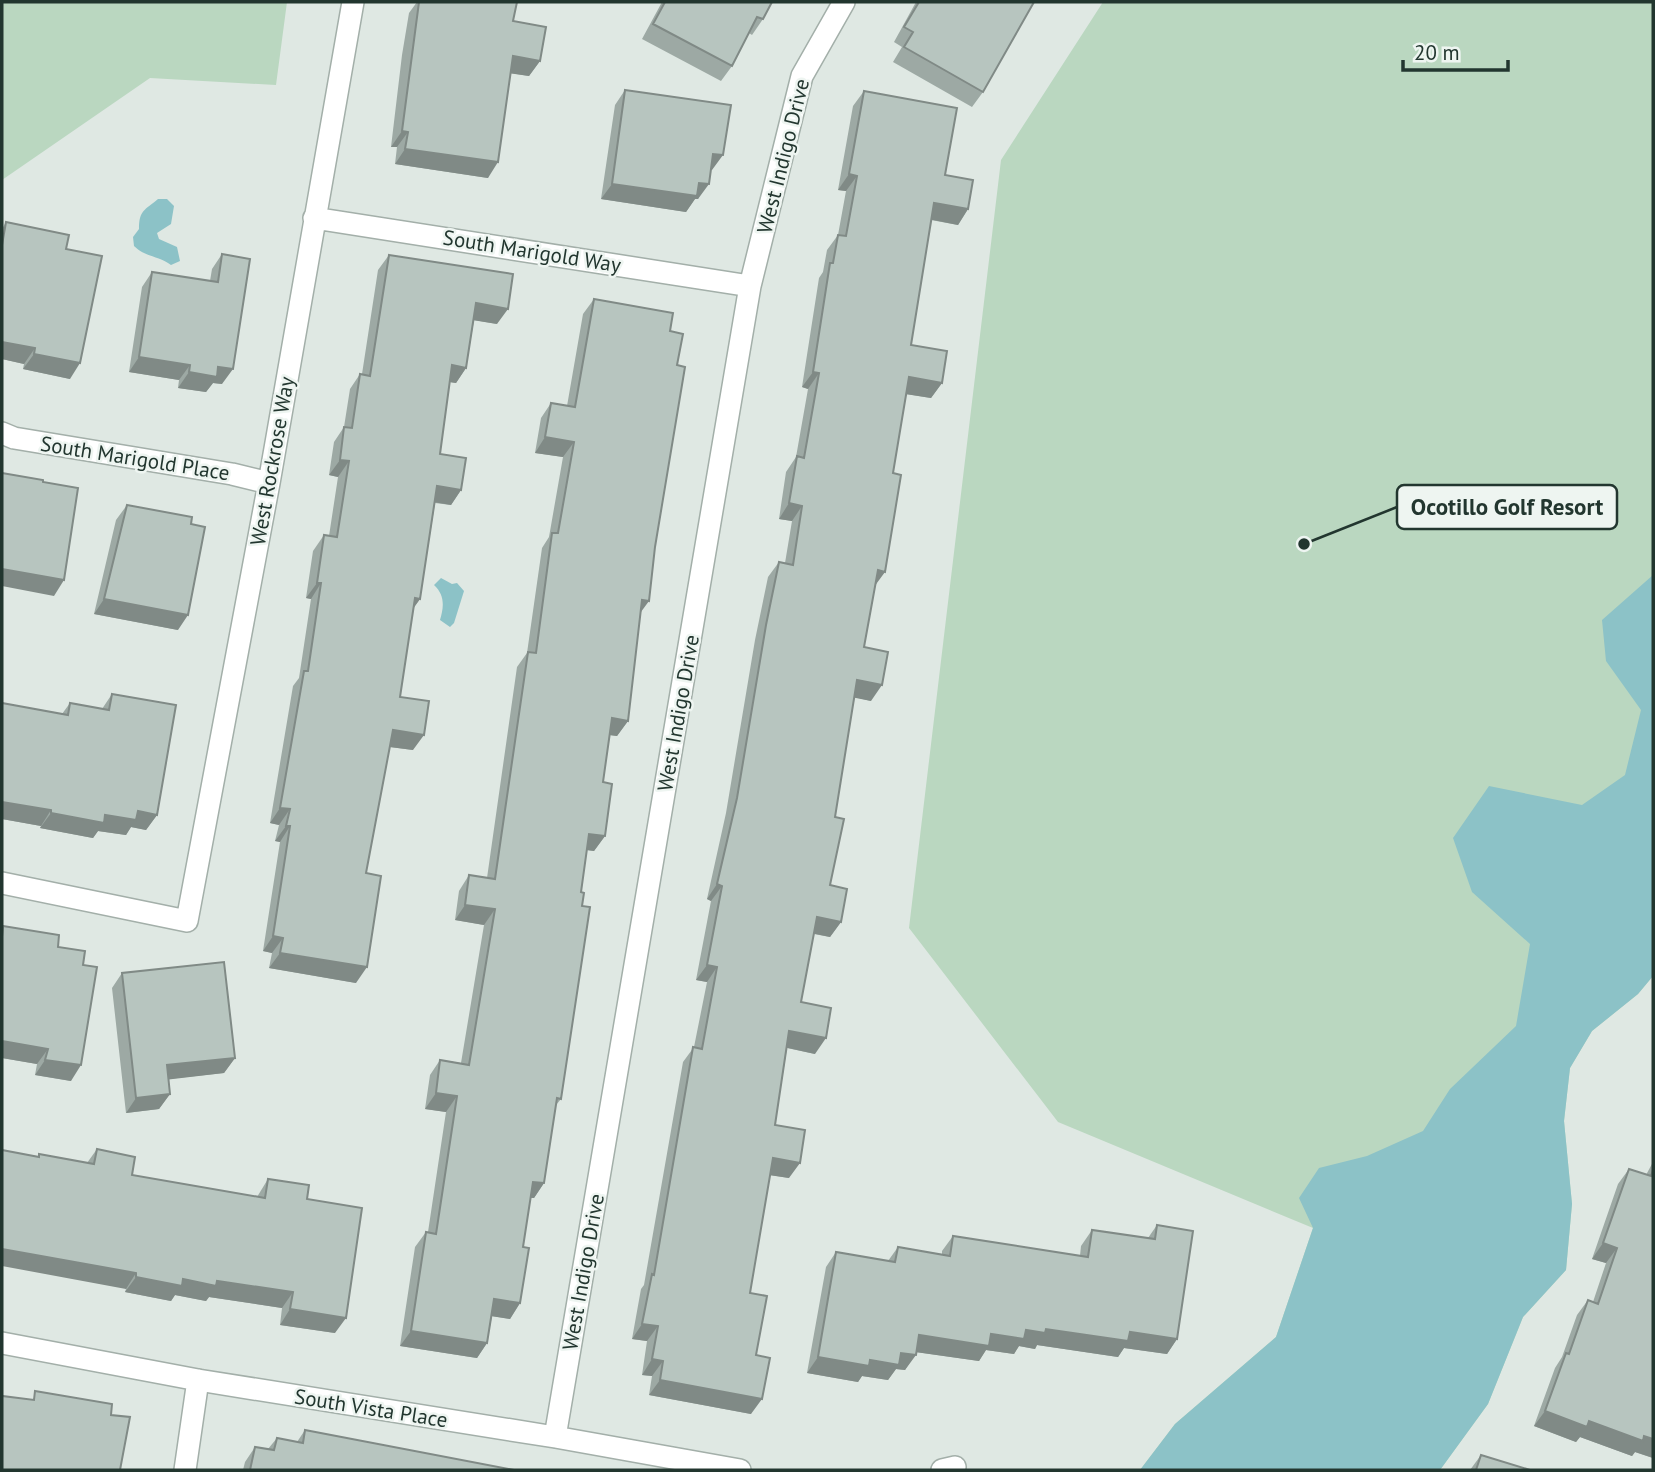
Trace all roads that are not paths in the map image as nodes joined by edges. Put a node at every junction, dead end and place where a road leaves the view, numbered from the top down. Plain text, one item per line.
1 (353, 2) edge
2 (844, 2) edge
3 (314, 218) junction
4 (750, 286) junction
5 (2, 433) edge
6 (269, 483) junction
7 (2, 883) edge
8 (2, 1343) edge
9 (198, 1380) junction
10 (555, 1437) junction
11 (185, 1470) edge
12 (740, 1470) edge

1 - 3 street, West Rockrose Way
2 - 4 street, West Indigo Drive
3 - 4 street, South Marigold Way
3 - 6 street, West Rockrose Way
4 - 10 street, West Indigo Drive
5 - 6 street, South Marigold Place
6 - 7 street, West Rockrose Way
8 - 9 street, South Vista Place
9 - 10 street, South Vista Place
9 - 11 street
10 - 12 street, South Vista Place

